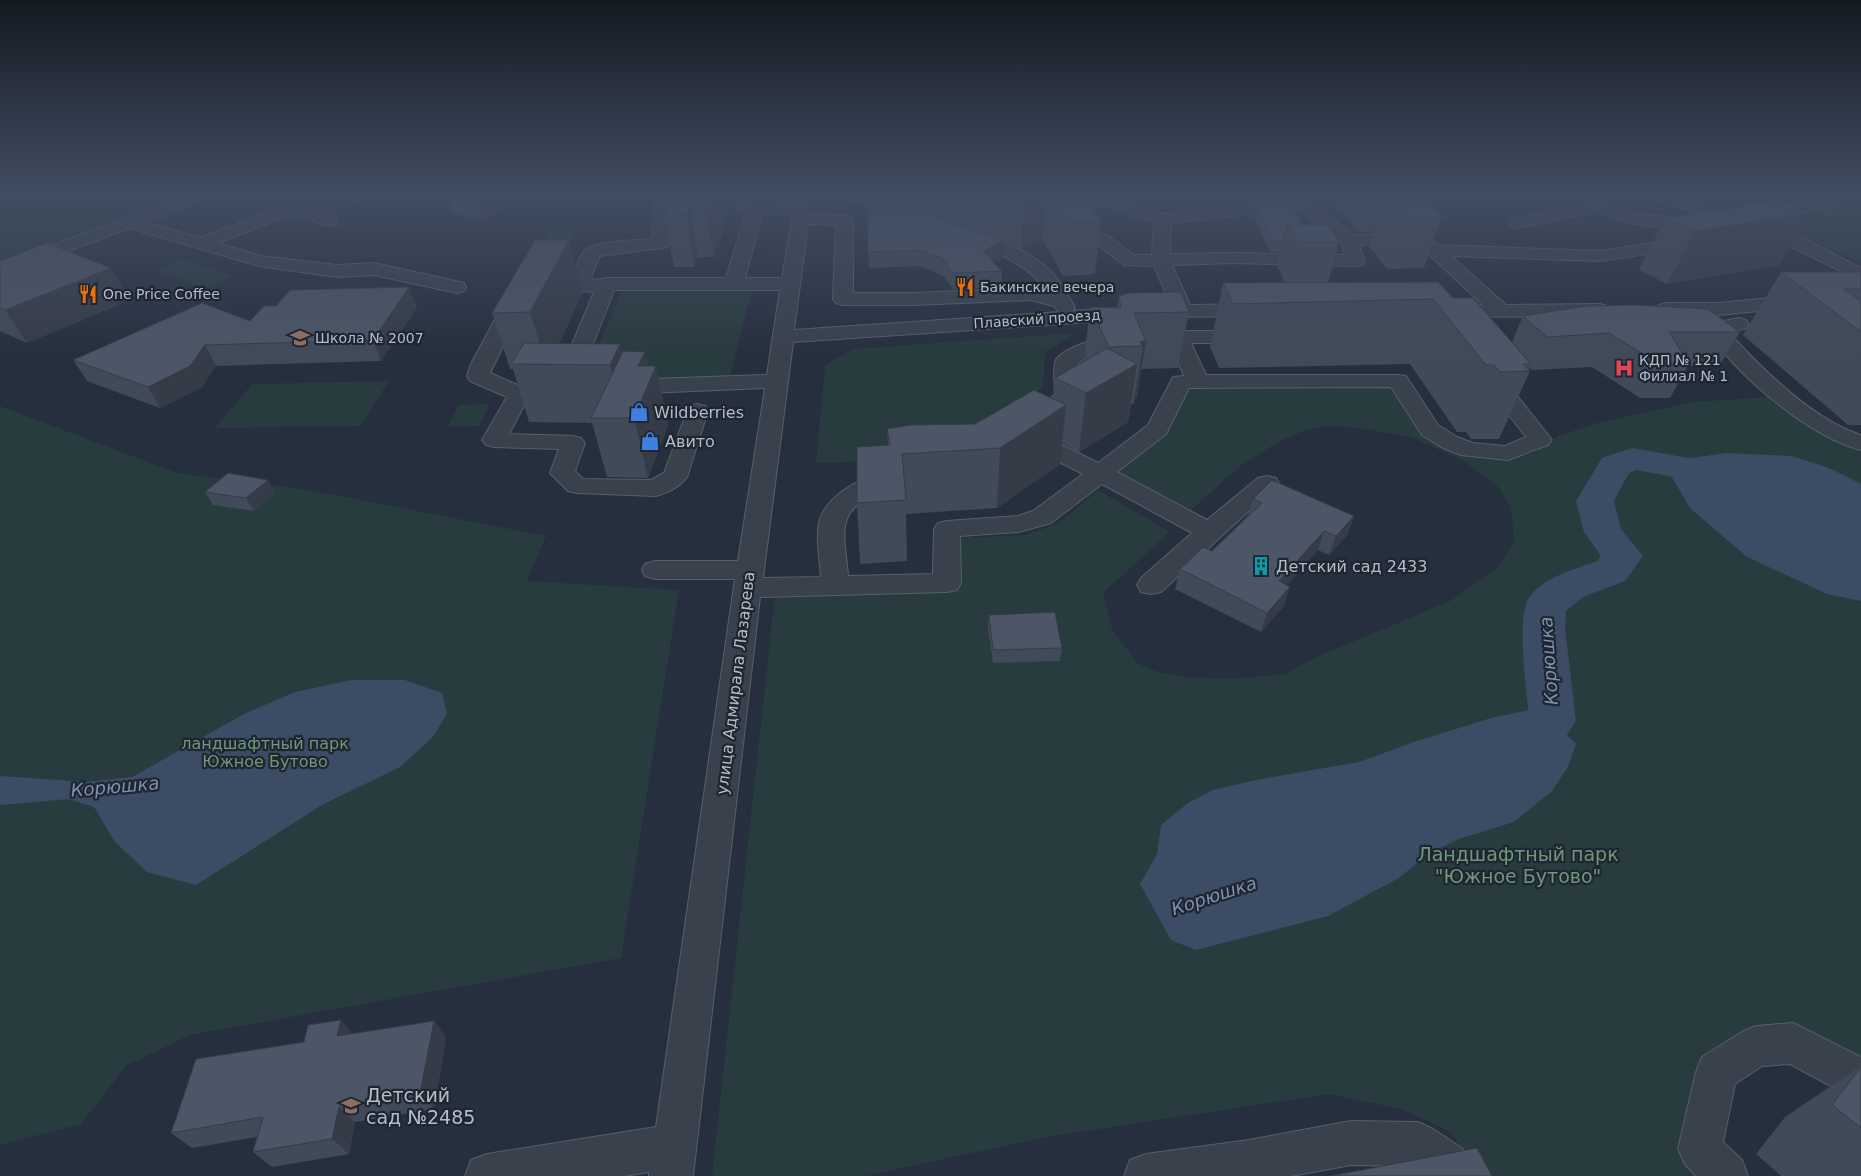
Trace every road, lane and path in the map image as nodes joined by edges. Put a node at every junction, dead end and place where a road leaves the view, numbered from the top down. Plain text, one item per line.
1 (65, 247) edge
2 (210, 247) edge
3 (617, 247) edge
4 (745, 247) edge
5 (794, 247) edge
6 (850, 247) edge
7 (996, 247) edge
8 (1112, 247) edge
9 (1162, 247) edge
10 (1351, 247) edge
11 (1431, 247) edge
12 (1659, 247) edge
13 (1806, 247) edge
14 (1434, 250) junction
15 (1161, 260) junction
16 (0, 271) edge
17 (1861, 275) edge
18 (607, 284) junction
19 (734, 284) junction
20 (791, 284) junction
21 (456, 287) dead end
22 (1861, 295) edge
23 (517, 298) edge
24 (1065, 309) junction
25 (1174, 310) junction
26 (1270, 310) edge
27 (1500, 310) junction
28 (1615, 310) edge
29 (1652, 310) edge
30 (1430, 311) edge
31 (1793, 321) dead end
32 (783, 336) junction
33 (1275, 337) edge
34 (1159, 338) junction
35 (1477, 361) edge
36 (777, 381) junction
37 (1198, 382) junction
38 (583, 390) junction
39 (519, 394) junction
40 (697, 411) dead end
41 (1861, 443) edge
42 (1100, 473) junction
43 (913, 476) edge
44 (1267, 483) edge
45 (1209, 532) junction
46 (656, 570) dead end
47 (749, 579) junction
48 (835, 585) junction
49 (1151, 585) dead end
50 (1861, 1083) edge
51 (673, 1161) edge
52 (486, 1176) edge
53 (1146, 1176) edge
54 (1454, 1176) edge
55 (1726, 1176) edge

1 - 16 street
2 - 21 street
3 - 18 street
4 - 19 street
5 - 20 street, улица Адмирала Лазарева
6 - 24 street
7 - 24 street
8 - 15 street
9 - 15 street
10 - 15 street
11 - 14 street
12 - 14 street
13 - 17 street
14 - 27 street
15 - 25 street
18 - 19 street
18 - 38 street
19 - 20 street
20 - 32 street, улица Адмирала Лазарева
22 - 29 street
23 - 39 street
24 - 25 street, Плавский проезд
24 - 32 street, Плавский проезд
25 - 26 street, Плавский проезд
25 - 34 street
27 - 28 street
27 - 30 street
31 - 41 street
32 - 36 street, улица Адмирала Лазарева
33 - 34 street
34 - 37 street
34 - 42 street
35 - 37 street
36 - 38 street
36 - 47 street, улица Адмирала Лазарева
37 - 42 street
38 - 39 street
39 - 40 street
42 - 45 street
42 - 48 street
43 - 48 street
44 - 45 street
45 - 49 street
46 - 47 street
47 - 48 street
47 - 51 street, улица Адмирала Лазарева
50 - 55 street
51 - 52 street
53 - 54 street

